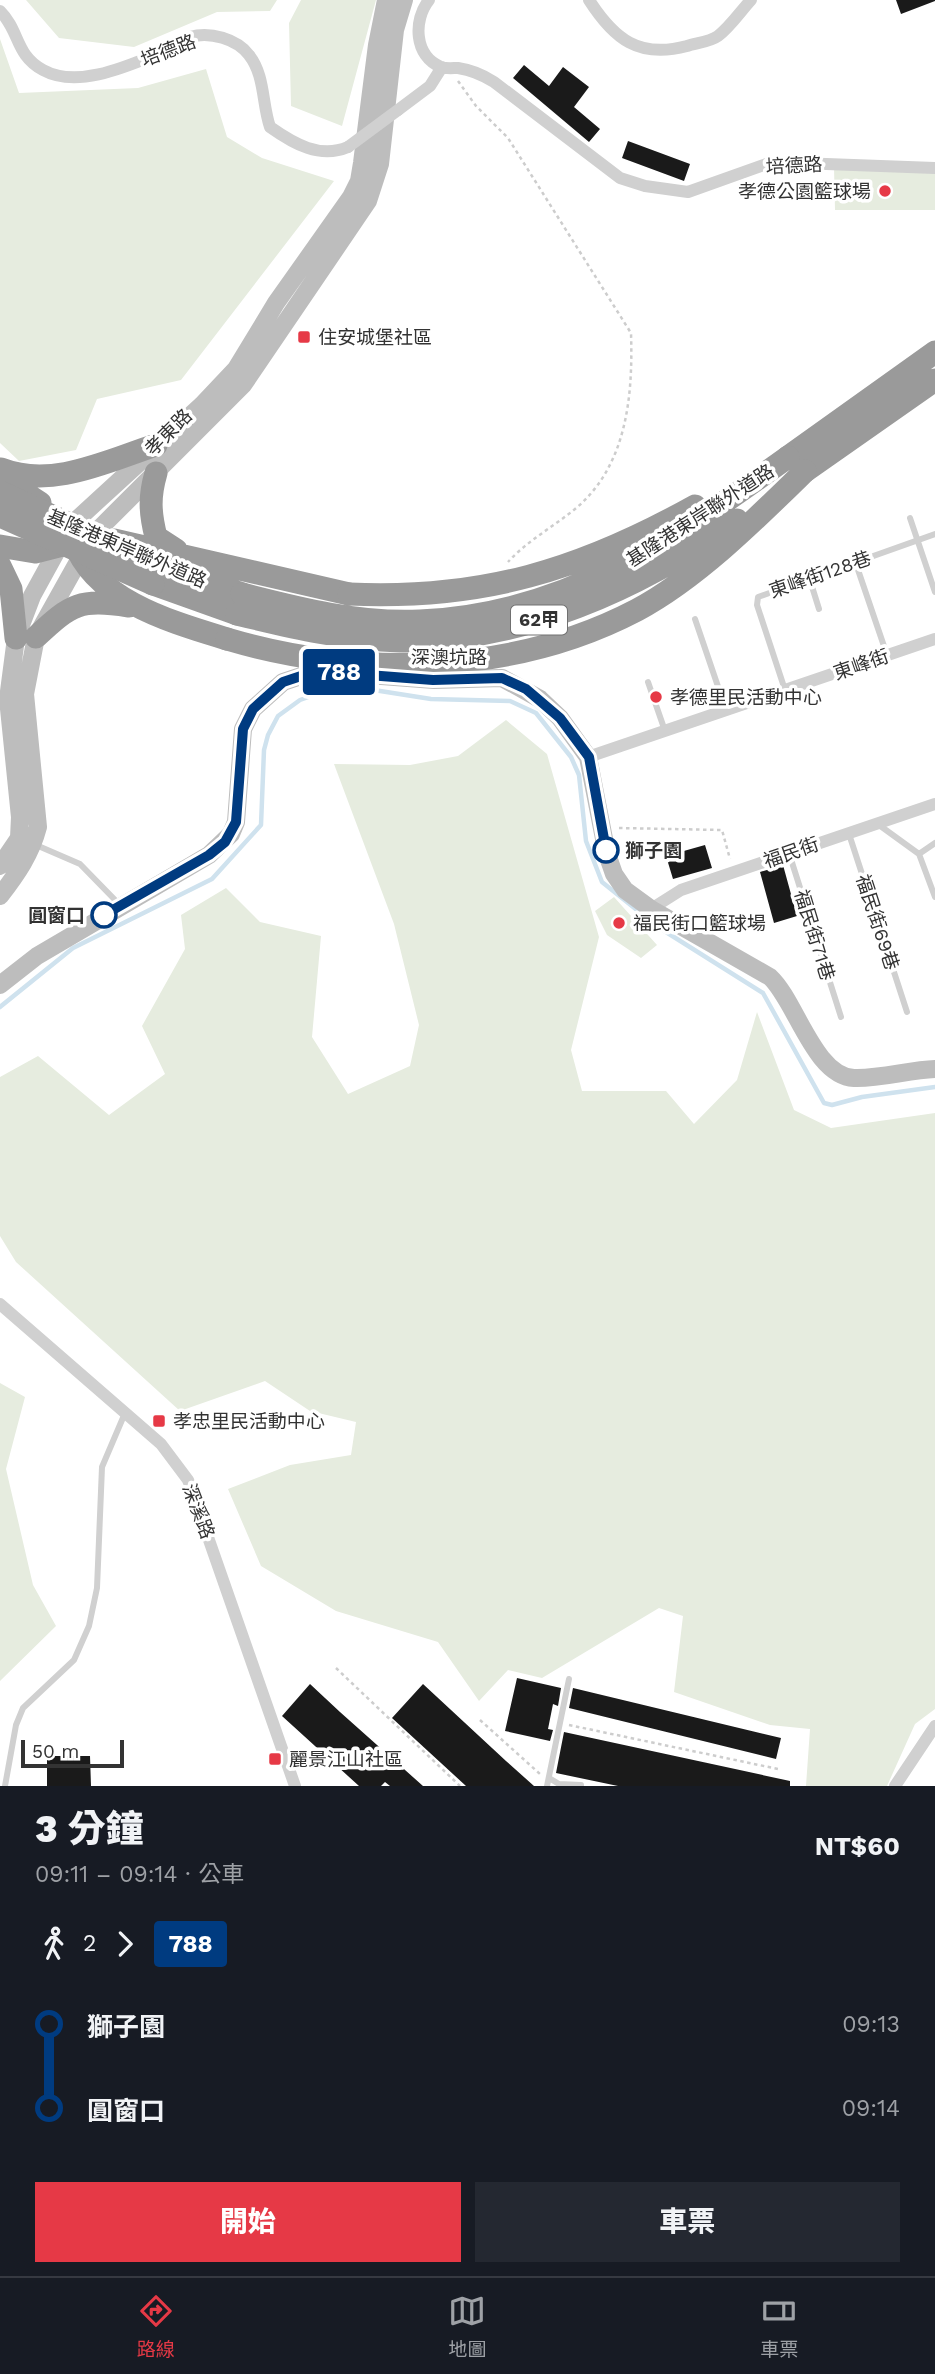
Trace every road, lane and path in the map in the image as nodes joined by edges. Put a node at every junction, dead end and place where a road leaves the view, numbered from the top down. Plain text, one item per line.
1 (386, 0) edge
2 (404, 0) edge
3 (429, 0) edge
4 (589, 0) edge
5 (751, 0) edge
6 (0, 11) edge
7 (442, 67) junction
8 (935, 168) edge
9 (935, 352) edge
10 (935, 380) edge
11 (156, 445) junction
12 (796, 464) junction
13 (0, 469) edge
14 (156, 473) junction
15 (0, 477) edge
16 (0, 492) edge
17 (0, 516) edge
18 (910, 518) dead end
19 (935, 534) edge
20 (918, 540) junction
21 (75, 541) junction
22 (0, 546) edge
23 (855, 561) junction
24 (213, 562) junction
25 (0, 566) edge
26 (505, 566) dead end
27 (158, 576) junction
28 (809, 577) junction
29 (935, 593) edge
30 (819, 609) dead end
31 (695, 619) dead end
32 (180, 625) junction
33 (26, 638) junction
34 (935, 639) edge
35 (887, 655) junction
36 (648, 682) dead end
37 (785, 690) junction
38 (726, 710) junction
39 (664, 731) junction
40 (589, 757) junction
41 (935, 804) edge
42 (877, 823) junction
43 (602, 828) junction
44 (849, 832) junction
45 (935, 843) edge
46 (34, 844) junction
47 (789, 853) junction
48 (919, 854) junction
49 (0, 866) edge
50 (732, 872) junction
51 (0, 896) edge
52 (935, 897) edge
53 (120, 906) junction
54 (651, 909) junction
55 (0, 985) edge
56 (907, 1012) dead end
57 (841, 1017) dead end
58 (935, 1069) edge
59 (0, 1304) edge
60 (125, 1413) junction
61 (336, 1668) dead end
62 (569, 1679) dead end
63 (480, 1720) dead end
64 (559, 1723) junction
65 (935, 1726) edge
66 (778, 1769) dead end
67 (548, 1782) edge
68 (581, 1785) edge
69 (5, 1786) edge
70 (295, 1786) edge
71 (460, 1786) edge
72 (895, 1786) edge

1 - 11 main road, 孝東路
2 - 14 main road, 孝東路
3 - 7 street
4 - 5 street
6 - 7 street, 培德路, bridge
7 - 8 street, 培德路
7 - 26 path
9 - 12 highway, 基隆港東岸聯外道路 / 62甲
10 - 12 highway, 基隆港東岸聯外道路 / 62甲
11 - 13 highway
11 - 21 main road, 孝東路
12 - 24 highway, bridge
12 - 27 highway, 基隆港東岸聯外道路 / 62甲, bridge
12 - 32 highway, bridge
14 - 21 main road, 孝東路
14 - 24 highway
15 - 21 highway
16 - 27 highway, 基隆港東岸聯外道路 / 62甲, bridge
17 - 27 highway, 基隆港東岸聯外道路 / 62甲, bridge
18 - 20 lane
19 - 20 lane, 東峰街128巷
20 - 23 lane, 東峰街128巷
20 - 29 lane
21 - 22 highway
21 - 24 highway
21 - 32 highway
21 - 33 main road, 孝東路
23 - 28 lane, 東峰街128巷
23 - 35 lane
25 - 33 highway
28 - 30 lane
28 - 37 lane, 東峰街128巷
31 - 38 lane
32 - 33 highway
33 - 46 main road, 孝東路
33 - 49 main road, 孝東路
34 - 35 street, 東峰街
35 - 37 street, 東峰街
36 - 39 lane
37 - 38 street, 東峰街
38 - 39 street, 東峰街
39 - 40 street, 東峰街
40 - 43 main road, 深澳坑路
40 - 53 main road, 深澳坑路
41 - 42 street, 福民街
42 - 44 street, 福民街
42 - 48 lane
43 - 50 path
43 - 54 main road, 深澳坑路
44 - 47 street, 福民街
44 - 56 lane, 福民街69巷
45 - 48 lane
46 - 51 main road, 孝東路
46 - 53 lane
47 - 50 street, 福民街
47 - 57 lane, 福民街71巷
48 - 52 lane
50 - 54 street, 福民街
53 - 55 main road, 深澳坑路
54 - 58 main road, 深澳坑路
59 - 60 street, 深溪路
60 - 69 lane
60 - 70 street, 深溪路
61 - 71 path
62 - 64 lane
63 - 67 path
64 - 66 path
64 - 67 lane
65 - 72 street
67 - 68 lane

